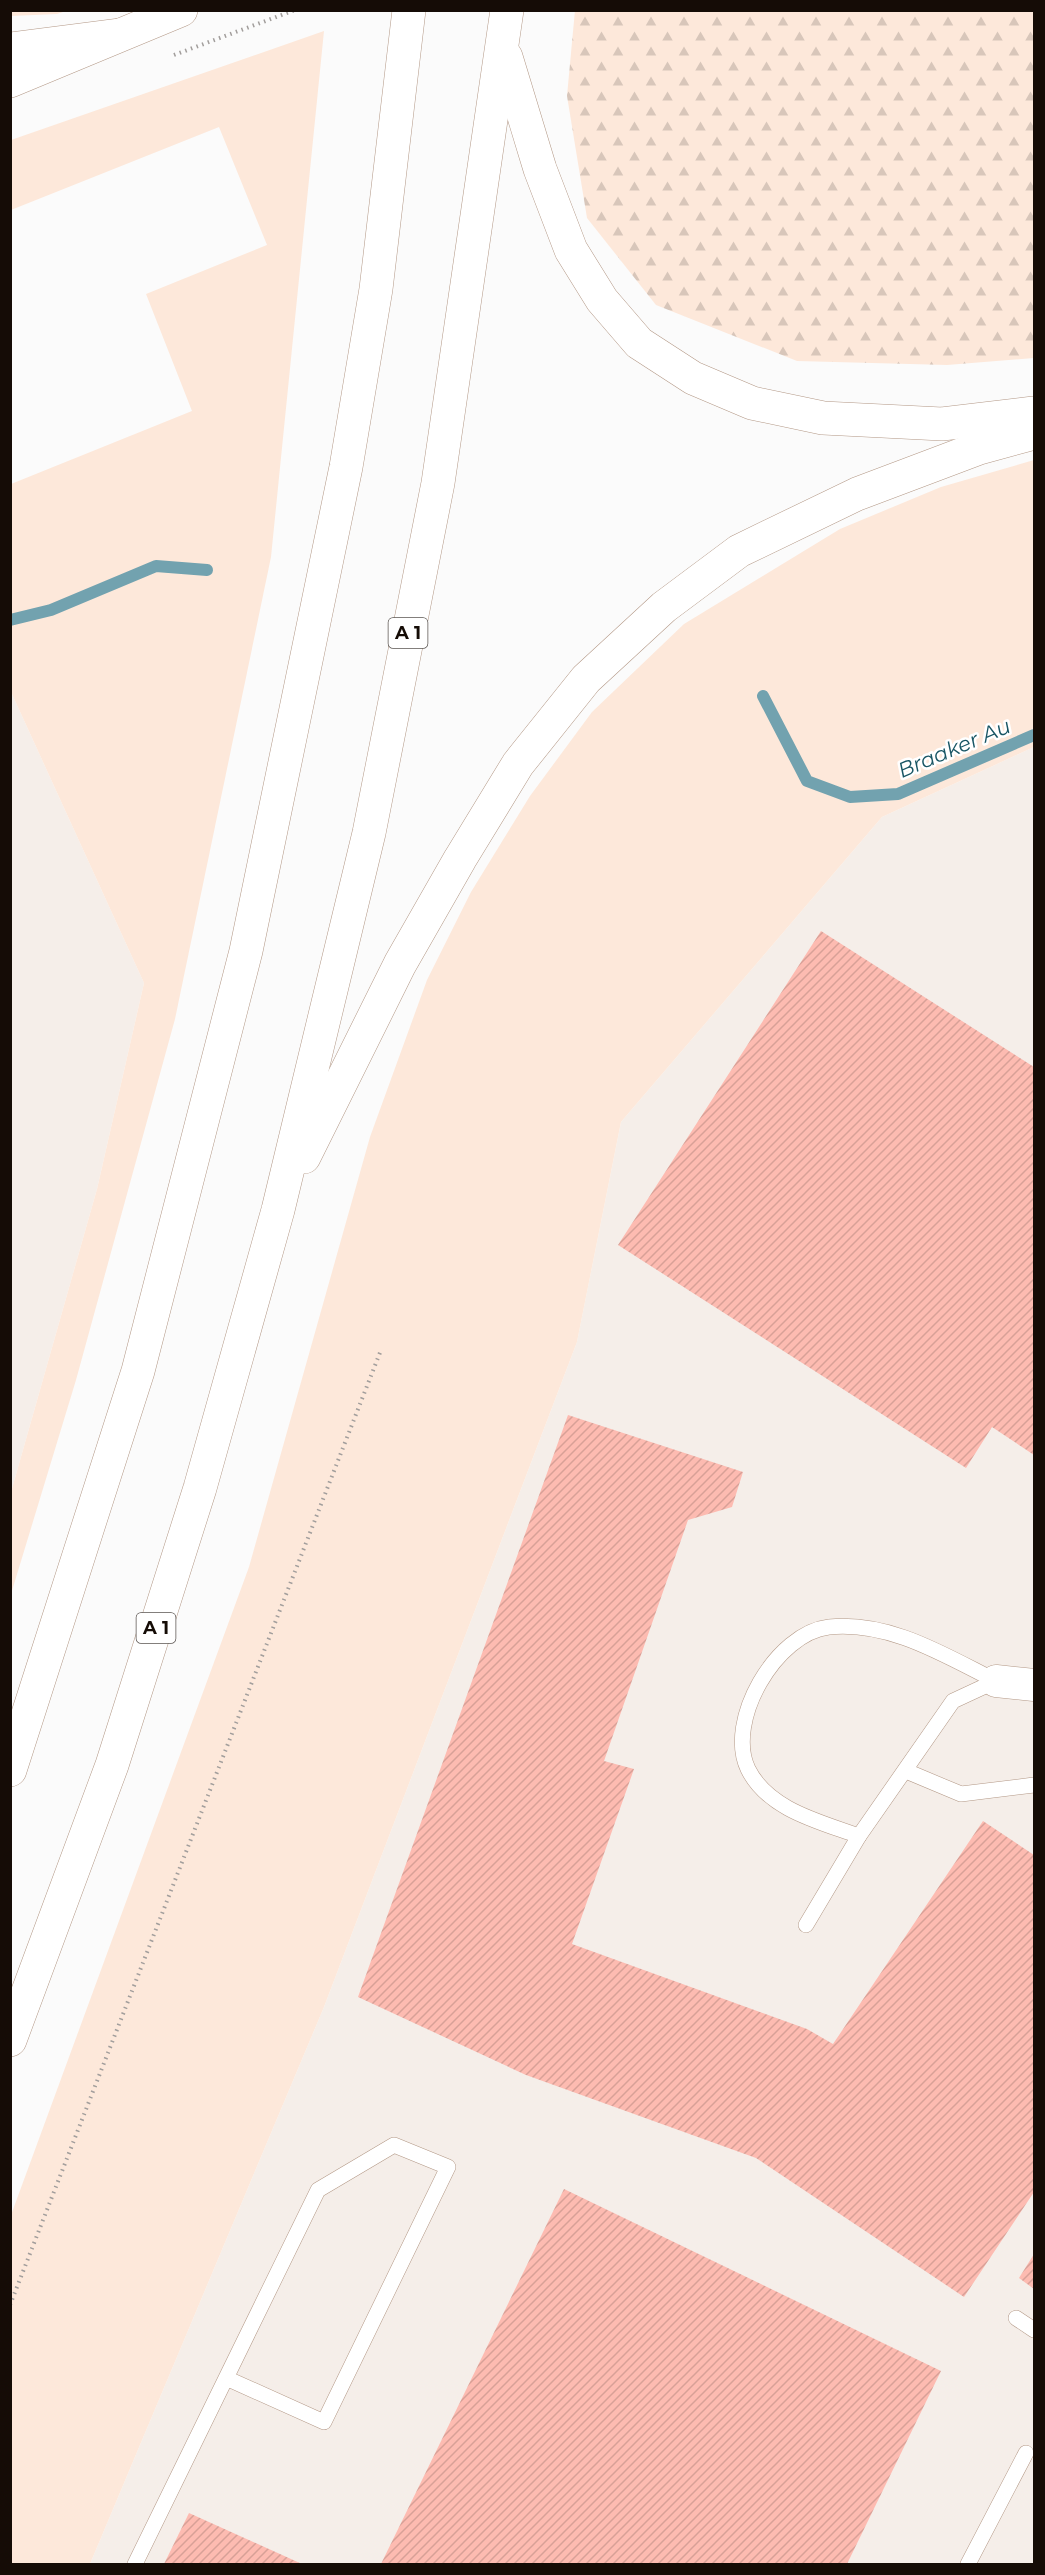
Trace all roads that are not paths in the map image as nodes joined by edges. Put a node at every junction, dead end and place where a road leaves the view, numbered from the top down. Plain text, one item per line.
1 (181, 10) edge
2 (409, 10) edge
3 (507, 10) edge
4 (119, 35) junction
5 (503, 48) junction
6 (10, 49) edge
7 (10, 81) edge
8 (1035, 412) edge
9 (1035, 433) edge
10 (278, 1210) junction
11 (996, 1681) junction
12 (1035, 1685) edge
13 (10, 1770) edge
14 (906, 1770) junction
15 (1035, 1785) edge
16 (859, 1836) junction
17 (806, 1925) dead end
18 (10, 2040) edge
19 (1016, 2318) dead end
20 (1035, 2330) edge
21 (226, 2378) junction
22 (1026, 2453) dead end
23 (135, 2565) edge
24 (968, 2565) edge

1 - 4 main road
2 - 13 main road
3 - 5 main road, A 1
4 - 6 main road
4 - 7 main road
5 - 8 main road
5 - 10 main road, A 1
9 - 10 main road
10 - 18 main road, A 1
11 - 12 street
11 - 14 lane
11 - 16 lane
14 - 15 lane
14 - 16 lane
16 - 17 lane
19 - 20 lane
21 - 21 lane
21 - 23 lane
22 - 24 lane

